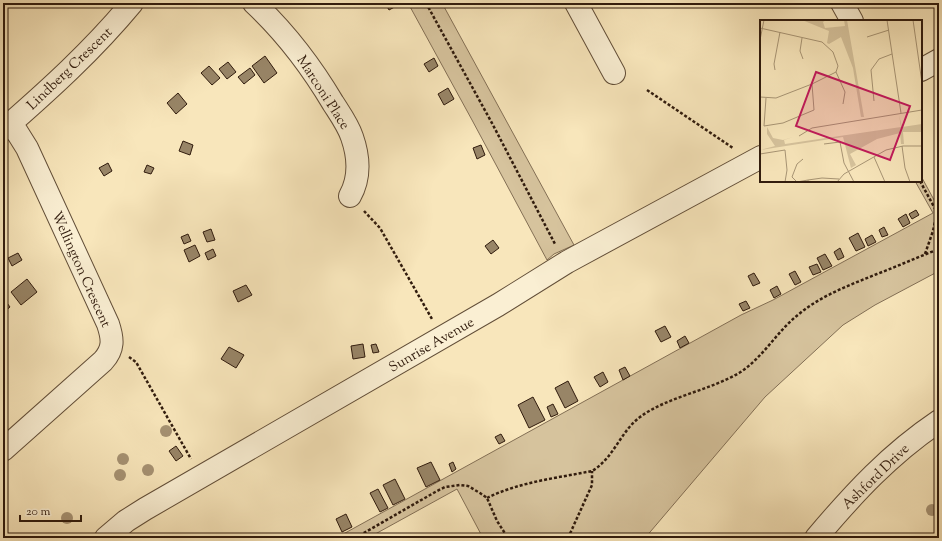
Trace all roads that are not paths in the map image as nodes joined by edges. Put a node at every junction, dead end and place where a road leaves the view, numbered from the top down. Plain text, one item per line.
1 (132, 3) edge
2 (254, 3) edge
3 (576, 3) edge
4 (842, 3) edge
5 (851, 20) edge
6 (939, 60) edge
7 (922, 69) edge
8 (614, 73) dead end
9 (6, 127) edge
10 (755, 161) edge
11 (350, 196) road end
12 (939, 421) edge
13 (3, 450) edge
14 (106, 538) edge
15 (816, 538) edge

1 - 9 street, Lindberg Crescent
2 - 11 street, Marconi Place
3 - 8 street
4 - 5 street
6 - 7 street
9 - 13 street, Wellington Crescent
10 - 14 street, Sunrise Avenue
12 - 15 street, Ashford Drive

